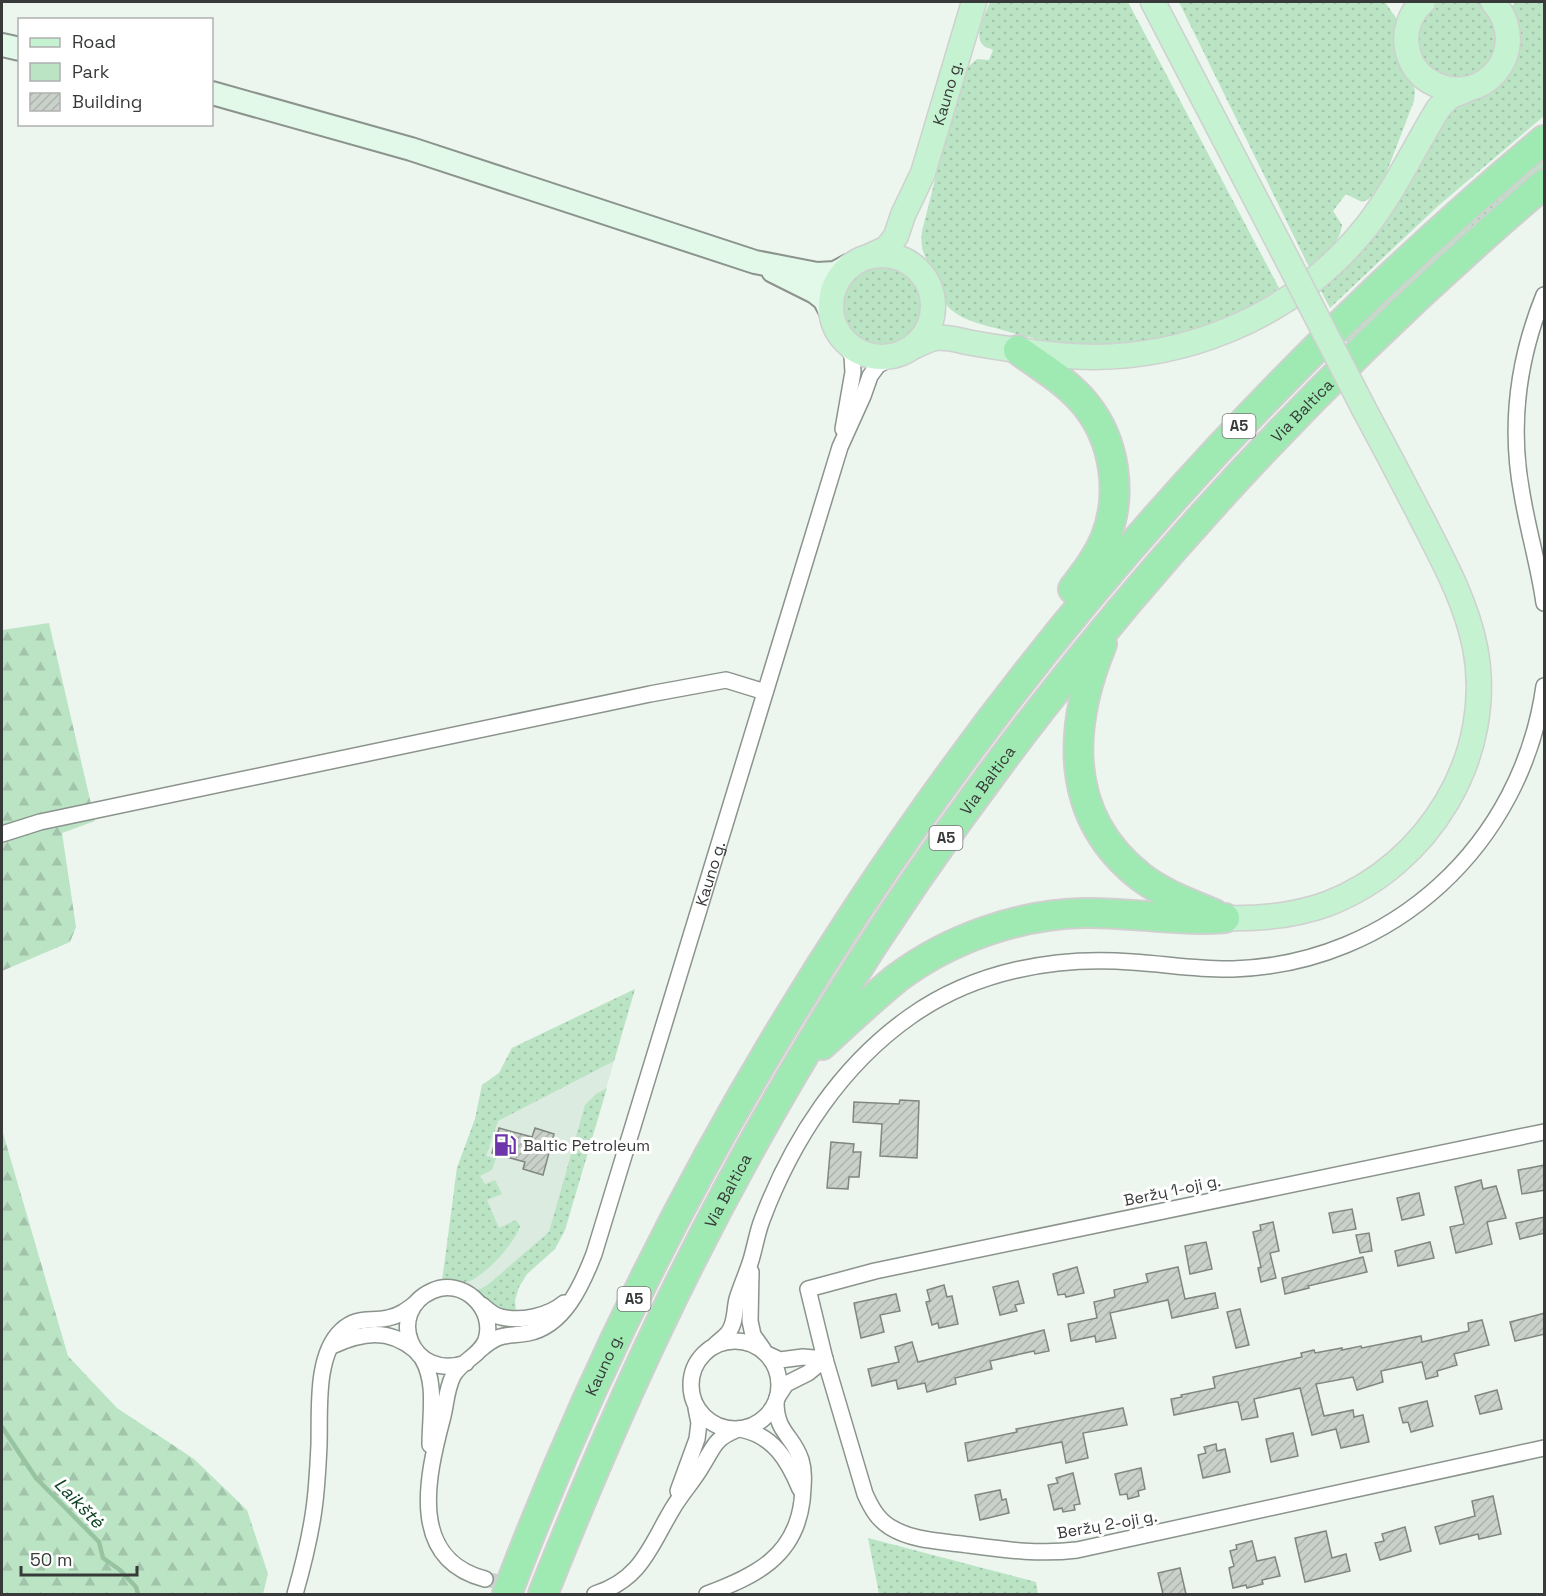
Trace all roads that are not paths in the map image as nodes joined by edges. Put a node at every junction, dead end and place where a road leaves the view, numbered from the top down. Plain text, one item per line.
1 (1144, 2) edge
2 (1153, 2) edge
3 (1166, 2) edge
4 (1396, 2) edge
5 (1423, 2) edge
6 (1493, 2) edge
7 (975, 5) edge
8 (1169, 33) junction
9 (1406, 33) junction
10 (2, 45) edge
11 (18, 49) edge
12 (1415, 68) junction
13 (1466, 90) junction
14 (213, 93) edge
15 (1545, 140) edge
16 (1402, 172) junction
17 (923, 173) junction
18 (1545, 184) edge
19 (872, 255) junction
20 (755, 262) junction
21 (850, 266) junction
22 (921, 272) junction
23 (933, 294) junction
24 (1545, 295) edge
25 (831, 314) junction
26 (845, 341) junction
27 (1018, 350) junction
28 (905, 351) junction
29 (840, 447) junction
30 (1545, 603) edge
31 (1112, 621) junction
32 (1545, 686) edge
33 (765, 692) junction
34 (970, 747) junction
35 (2, 834) edge
36 (1225, 918) junction
37 (789, 1017) joint
38 (798, 1066) junction
39 (1545, 1132) edge
40 (751, 1263) junction
41 (808, 1288) joint
42 (573, 1295) junction
43 (416, 1303) junction
44 (480, 1304) junction
45 (715, 1345) junction
46 (332, 1346) junction
47 (481, 1349) junction
48 (766, 1353) junction
49 (418, 1354) junction
50 (825, 1359) junction
51 (466, 1363) junction
52 (777, 1400) junction
53 (695, 1406) junction
54 (738, 1429) junction
55 (1545, 1448) edge
56 (431, 1462) junction
57 (802, 1495) junction
58 (673, 1509) junction
59 (496, 1587) edge
60 (295, 1594) edge
61 (543, 1594) edge
62 (595, 1594) edge
63 (707, 1594) edge

1 - 8 main road
2 - 8 main road
3 - 8 main road
4 - 9 main road
5 - 9 main road
6 - 13 main road
7 - 17 main road, Kauno g.
8 - 36 main road, bridge
9 - 12 main road
10 - 11 main road
12 - 13 main road
12 - 16 main road
13 - 16 main road
14 - 20 main road
15 - 34 highway, Via Baltica / A5
16 - 27 main road
17 - 19 main road, Kauno g.
17 - 22 main road, Kauno g.
18 - 31 highway, Via Baltica / A5
19 - 21 main road
19 - 22 main road
20 - 21 main road
20 - 25 main road
21 - 25 main road
22 - 23 main road
23 - 27 main road
23 - 28 main road
24 - 30 street
25 - 26 main road
26 - 28 main road
26 - 29 street, Kauno g.
27 - 28 main road
27 - 34 highway
28 - 29 street, Kauno g.
29 - 33 street, Kauno g.
31 - 36 highway
31 - 38 highway, Via Baltica / A5
32 - 40 street
33 - 35 street
33 - 42 street, Kauno g.
34 - 37 highway, Via Baltica / A5
36 - 38 highway
37 - 59 highway, Kauno g. / A5
38 - 61 highway, Via Baltica / A5
39 - 41 street, Beržų 1-oji g.
40 - 45 street
40 - 48 street
41 - 50 street, Beržų 2-oji g.
42 - 44 street
42 - 47 street, Kauno g.
43 - 44 street
43 - 46 street
43 - 49 street
44 - 47 street
45 - 48 street
45 - 53 street
46 - 49 street
46 - 60 street
47 - 51 street
48 - 50 street
48 - 52 street
49 - 51 street
49 - 56 street
50 - 52 street
50 - 55 street, Beržų 2-oji g.
51 - 56 street
52 - 54 street
52 - 57 street
53 - 54 street
53 - 58 street
54 - 57 street
54 - 58 street
56 - 59 street
57 - 63 street
58 - 62 street

